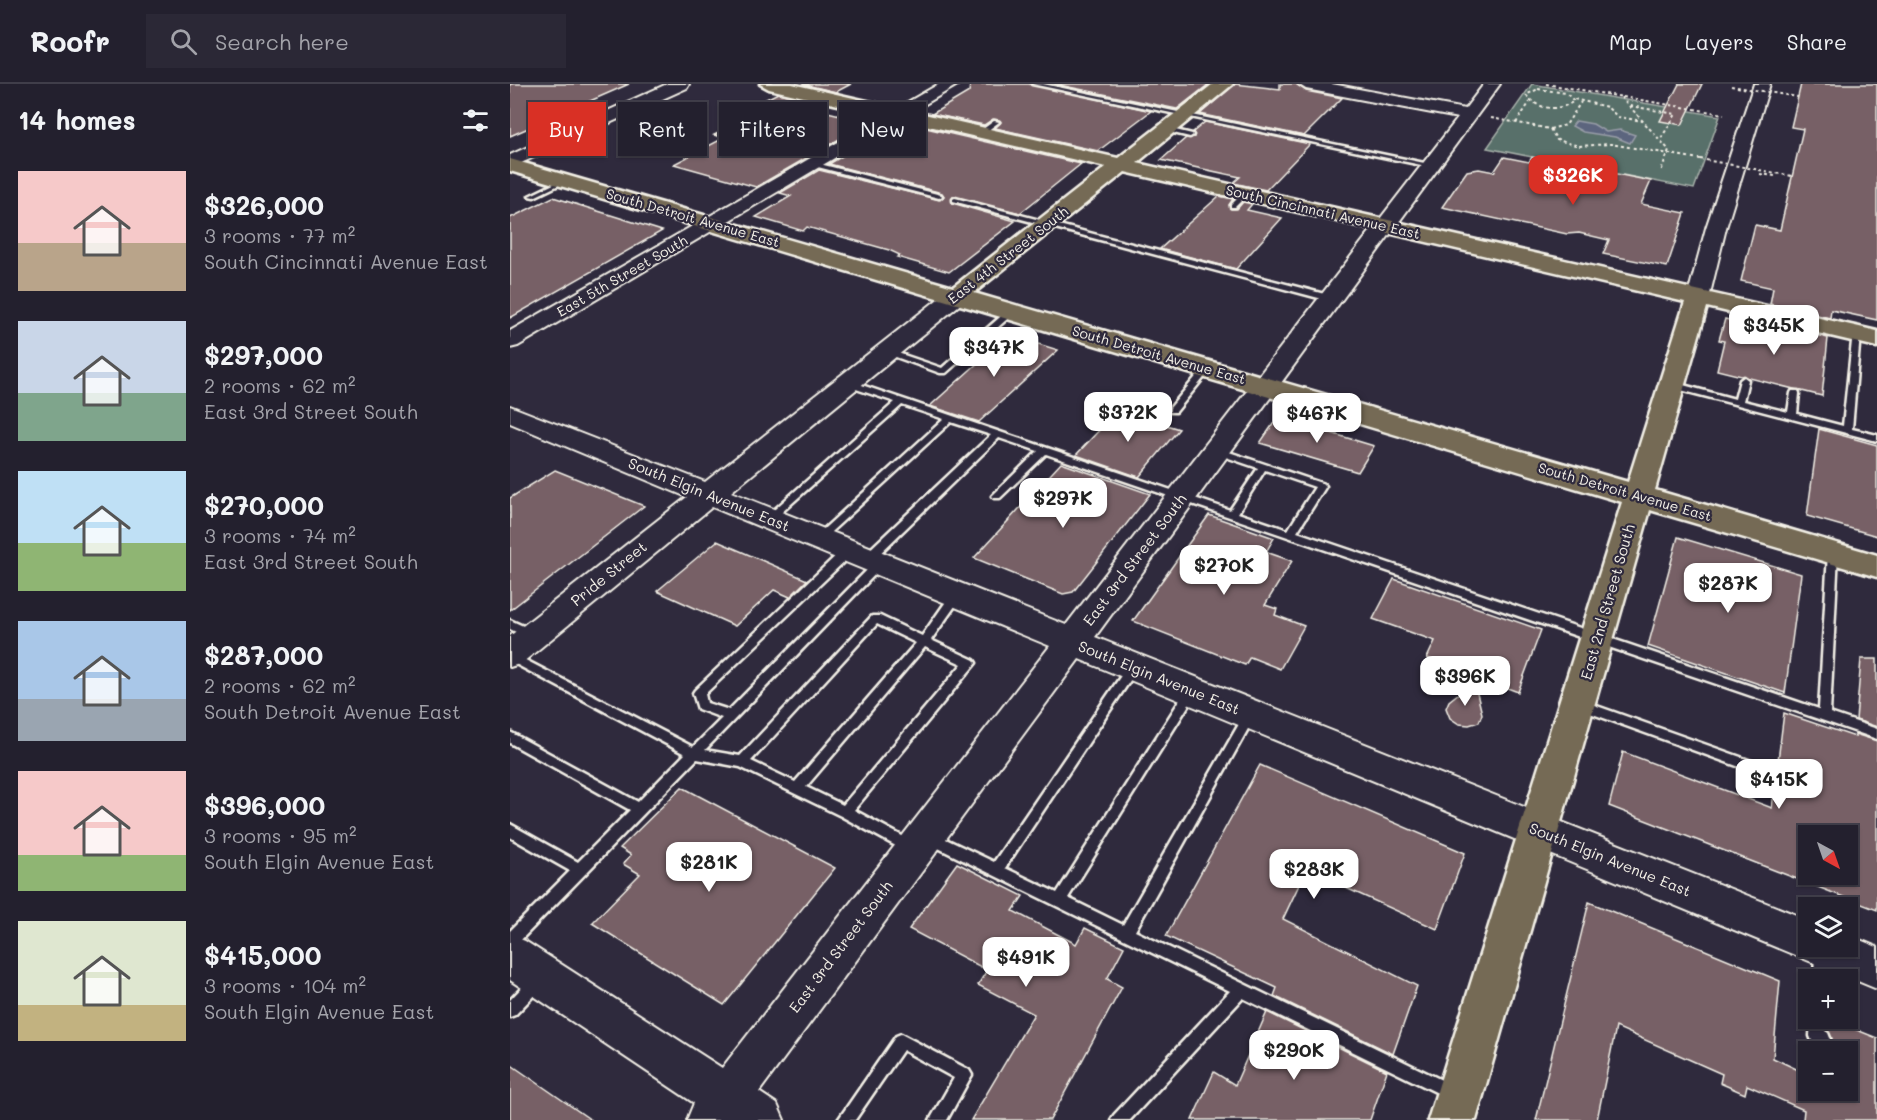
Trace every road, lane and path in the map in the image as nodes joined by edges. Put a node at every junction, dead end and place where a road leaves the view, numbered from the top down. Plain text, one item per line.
1 (681, 84) edge
2 (769, 84) edge
3 (951, 84) edge
4 (1035, 84) edge
5 (1224, 84) edge
6 (1306, 84) edge
7 (1492, 84) edge
8 (1546, 84) edge
9 (1762, 84) edge
10 (1555, 86) junction
11 (1731, 86) dead end
12 (1552, 90) junction
13 (1621, 96) junction
14 (1798, 97) dead end
15 (1574, 98) junction
16 (847, 102) edge
17 (920, 102) edge
18 (1530, 102) junction
19 (1581, 102) junction
20 (1629, 106) junction
21 (1724, 114) dead end
22 (1186, 115) junction
23 (1468, 115) junction
24 (926, 118) edge
25 (1491, 118) dead end
26 (1643, 121) junction
27 (1516, 123) junction
28 (1550, 129) junction
29 (1167, 130) junction
30 (1190, 135) dead end
31 (1660, 140) junction
32 (839, 149) edge
33 (1669, 153) junction
34 (510, 163) edge
35 (1707, 163) dead end
36 (1712, 164) dead end
37 (812, 165) junction
38 (1121, 165) junction
39 (1431, 165) junction
40 (1661, 172) dead end
41 (1760, 174) dead end
42 (1775, 176) dead end
43 (1792, 176) dead end
44 (564, 181) junction
45 (532, 196) dead end
46 (939, 196) dead end
47 (955, 201) dead end
48 (711, 224) junction
49 (1048, 224) junction
50 (1386, 226) junction
51 (955, 297) junction
52 (1698, 298) junction
53 (1333, 299) junction
54 (1010, 313) junction
55 (1866, 337) edge
56 (510, 341) edge
57 (885, 352) junction
58 (1207, 369) junction
59 (1744, 380) dead end
60 (847, 383) junction
61 (1672, 385) junction
62 (1266, 387) junction
63 (1795, 393) dead end
64 (901, 401) junction
65 (1738, 402) junction
66 (1173, 410) dead end
67 (511, 415) edge
68 (1792, 416) junction
69 (950, 418) junction
70 (1847, 430) junction
71 (997, 435) junction
72 (1877, 438) edge
73 (1044, 451) junction
74 (1217, 451) junction
75 (1263, 467) junction
76 (708, 495) junction
77 (997, 496) dead end
78 (1640, 496) junction
79 (1181, 499) junction
80 (1231, 515) junction
81 (769, 520) junction
82 (1290, 535) junction
83 (817, 539) junction
84 (1833, 553) junction
85 (864, 559) junction
86 (1877, 566) edge
87 (957, 596) junction
88 (1598, 639) junction
89 (924, 640) junction
90 (516, 642) edge
91 (1072, 642) junction
92 (1133, 667) junction
93 (1192, 691) junction
94 (1577, 704) junction
95 (1250, 714) junction
96 (731, 716) junction
97 (1824, 716) junction
98 (1877, 734) edge
99 (510, 737) edge
100 (694, 753) junction
101 (742, 762) junction
102 (1762, 770) dead end
103 (797, 788) junction
104 (639, 809) junction
105 (845, 812) junction
106 (510, 830) edge
107 (1539, 831) junction
108 (921, 843) junction
109 (580, 870) junction
110 (996, 870) junction
111 (1060, 900) junction
112 (1126, 933) junction
113 (1798, 936) edge
114 (510, 942) edge
115 (1850, 957) edge
116 (526, 966) edge
117 (1877, 968) edge
118 (1242, 989) junction
119 (510, 1010) edge
120 (1817, 1029) edge
121 (1822, 1038) dead end
122 (1456, 1108) edge
123 (733, 1112) edge
124 (846, 1120) edge
125 (938, 1120) edge
126 (1119, 1120) edge

1 - 34 street
2 - 16 main road, South Cincinnati Avenue East
3 - 17 street, East 5th Street South
4 - 22 lane
5 - 22 main road, East 4th Street South
6 - 23 street
7 - 23 street, East 3rd Street South
8 - 10 path
9 - 52 street, East 2nd Street South
10 - 12 path
10 - 13 path
11 - 14 path, bridge
12 - 15 path
12 - 18 path
13 - 20 path
13 - 21 path
15 - 18 path
15 - 19 path
18 - 27 path
19 - 26 path
19 - 28 path
20 - 26 path
20 - 31 path
22 - 29 main road, East 4th Street South
22 - 39 lane
23 - 39 street, East 3rd Street South
24 - 38 main road, South Cincinnati Avenue East
25 - 27 path
26 - 31 path
27 - 28 path
28 - 33 path
29 - 30 lane
29 - 38 main road, East 4th Street South
31 - 33 path
32 - 37 street, East 5th Street South
33 - 40 path
33 - 43 path, bridge
34 - 44 main road, South Detroit Avenue East
35 - 36 path
37 - 46 lane
37 - 48 street, East 5th Street South
38 - 49 main road, East 4th Street South
38 - 50 main road, South Cincinnati Avenue East
39 - 50 street, East 3rd Street South
41 - 42 path
44 - 45 lane
44 - 48 main road, South Detroit Avenue East
47 - 49 lane
48 - 51 main road, South Detroit Avenue East
48 - 56 street, East 5th Street South
49 - 51 main road, East 4th Street South
49 - 53 lane
50 - 52 main road, South Cincinnati Avenue East
50 - 53 street, East 3rd Street South
51 - 54 main road, South Detroit Avenue East
51 - 57 street, East 4th Street South
52 - 55 main road, South Cincinnati Avenue East
52 - 61 main road, East 2nd Street South
53 - 62 street, East 3rd Street South
54 - 57 lane
54 - 58 main road, South Detroit Avenue East
55 - 70 lane
57 - 60 street, East 4th Street South
58 - 62 main road, South Detroit Avenue East
58 - 66 lane
59 - 65 lane
60 - 64 lane
60 - 76 street, East 4th Street South
61 - 65 lane
61 - 78 main road, East 2nd Street South
62 - 74 street, East 3rd Street South
62 - 78 main road, South Detroit Avenue East
63 - 68 lane
64 - 69 lane
64 - 81 lane
65 - 68 lane
67 - 76 street, South Elgin Avenue East
68 - 70 lane
69 - 71 lane
69 - 83 lane
70 - 72 lane
71 - 73 lane
71 - 85 lane
73 - 77 lane
73 - 79 lane
74 - 75 lane
74 - 79 street, East 3rd Street South
75 - 80 lane
75 - 82 lane
76 - 81 street, South Elgin Avenue East
76 - 90 street, Pride Street
78 - 84 main road, South Detroit Avenue East
78 - 88 main road, East 2nd Street South
79 - 80 lane
79 - 91 street, East 3rd Street South
80 - 82 lane
81 - 83 street, South Elgin Avenue East
82 - 88 lane
83 - 85 street, South Elgin Avenue East
84 - 86 main road, South Detroit Avenue East
84 - 97 lane
85 - 87 street, South Elgin Avenue East
85 - 96 lane
85 - 96 lane
87 - 89 lane
87 - 91 street, South Elgin Avenue East
88 - 94 main road, East 2nd Street South
88 - 97 lane
89 - 101 lane
89 - 103 lane
89 - 105 lane
90 - 100 lane
91 - 92 street, South Elgin Avenue East
91 - 108 street, East 3rd Street South
92 - 93 street, South Elgin Avenue East
92 - 110 lane
93 - 95 street, South Elgin Avenue East
93 - 111 lane
94 - 102 lane
94 - 107 main road, East 2nd Street South
95 - 107 street, South Elgin Avenue East
95 - 112 lane
96 - 100 lane
97 - 98 lane
99 - 104 lane
100 - 101 lane
100 - 104 lane
101 - 103 lane
103 - 105 lane
104 - 109 lane
105 - 108 lane
106 - 109 lane
107 - 113 street, South Elgin Avenue East
107 - 122 main road, East 2nd Street South
108 - 110 lane
108 - 123 street, East 3rd Street South
109 - 114 lane
110 - 111 lane
111 - 112 lane
112 - 118 lane
115 - 117 street
116 - 119 lane
116 - 123 street
118 - 122 lane
118 - 126 lane
120 - 121 lane
124 - 125 lane

